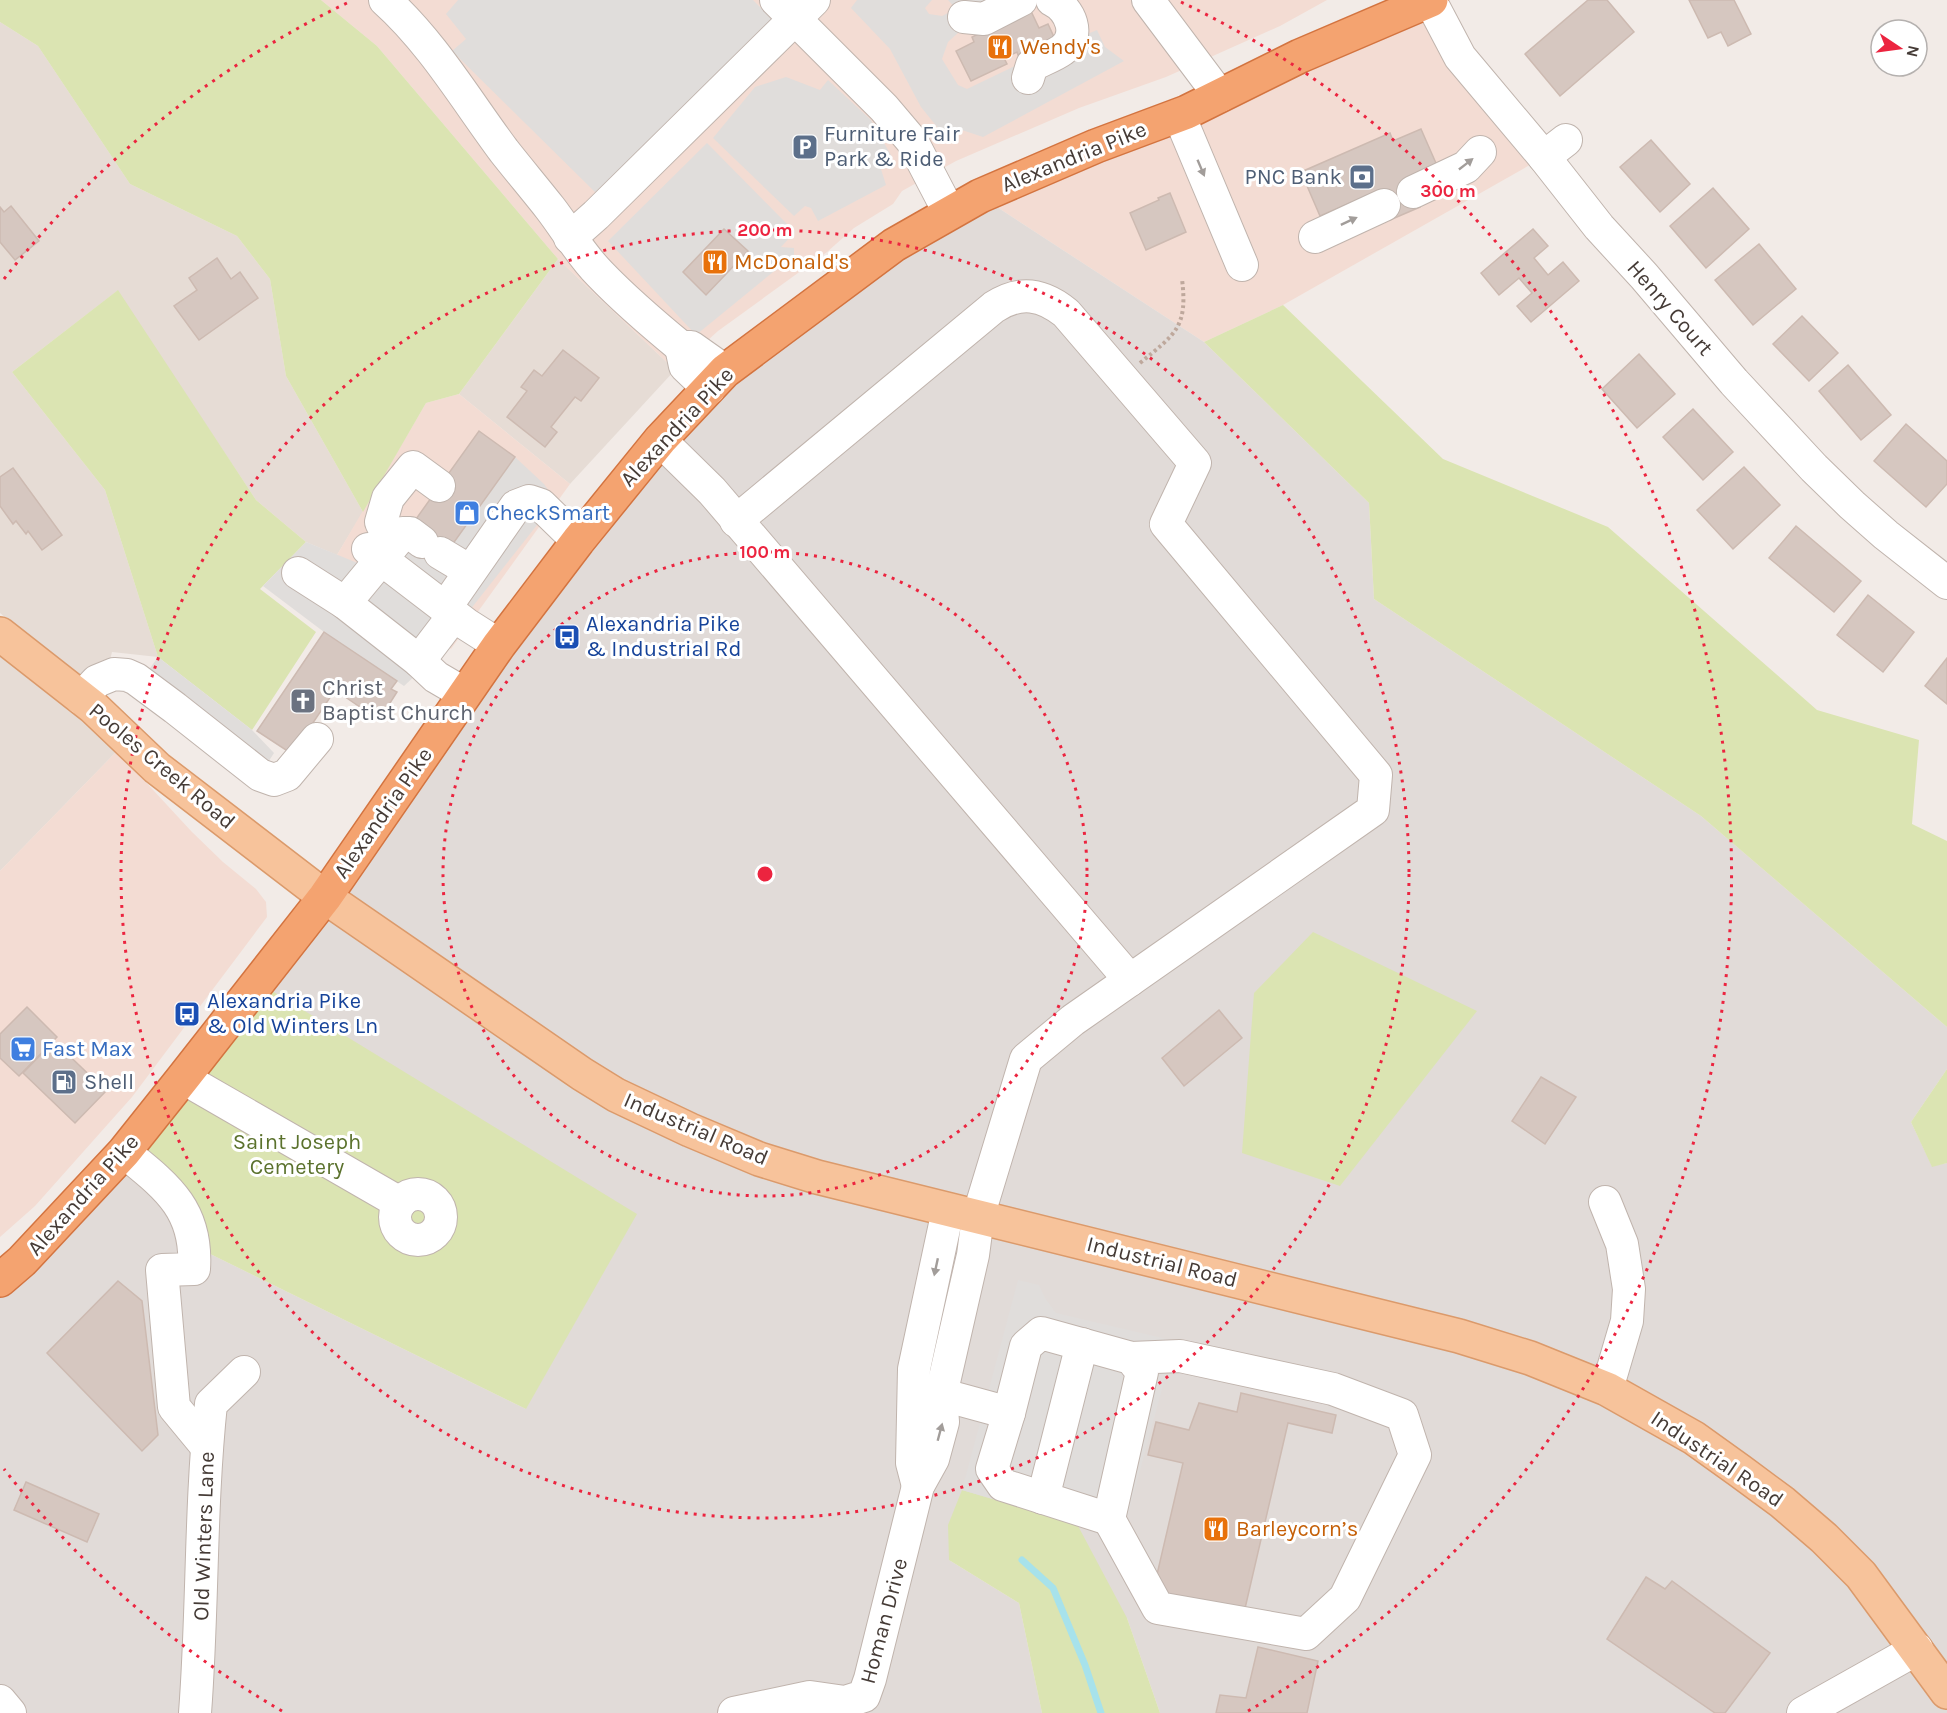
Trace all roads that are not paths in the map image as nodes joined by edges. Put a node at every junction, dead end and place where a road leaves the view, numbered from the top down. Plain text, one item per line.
1 (1020, 0) edge
2 (1052, 0) edge
3 (1148, 0) edge
4 (1430, 0) edge
5 (403, 6) edge
6 (795, 6) edge
7 (1397, 6) edge
8 (964, 18) dead end
9 (1028, 78) dead end
10 (1220, 96) junction
11 (1179, 115) junction
12 (1480, 152) dead end
13 (1413, 192) dead end
14 (1384, 205) dead end
15 (949, 212) junction
16 (1315, 237) dead end
17 (570, 238) junction
18 (1242, 265) dead end
19 (717, 380) junction
20 (660, 440) junction
21 (439, 486) dead end
22 (736, 521) junction
23 (578, 541) junction
24 (401, 550) junction
25 (470, 571) junction
26 (298, 573) dead end
27 (1947, 584) edge
28 (345, 603) junction
29 (449, 612) junction
30 (0, 634) edge
31 (499, 645) junction
32 (419, 662) junction
33 (465, 694) junction
34 (81, 698) junction
35 (318, 739) dead end
36 (325, 897) junction
37 (1130, 980) junction
38 (183, 1078) junction
39 (124, 1152) junction
40 (1605, 1202) dead end
41 (400, 1203) dead end
42 (963, 1214) junction
43 (0, 1280) edge
44 (1082, 1344) junction
45 (1131, 1358) junction
46 (244, 1372) dead end
47 (1607, 1389) junction
48 (928, 1391) junction
49 (1009, 1413) junction
50 (207, 1447) junction
51 (1043, 1498) junction
52 (1109, 1519) junction
53 (1917, 1649) junction
54 (1947, 1692) edge
55 (0, 1701) edge
56 (10, 1713) edge
57 (195, 1713) edge
58 (734, 1713) edge
59 (1803, 1713) edge

1 - 8 street
2 - 9 street
3 - 10 street
4 - 7 highway, Alexandria Pike
4 - 27 street, Henry Court
5 - 17 street
6 - 15 street
6 - 17 street
7 - 10 highway, Alexandria Pike
10 - 11 highway, Alexandria Pike
11 - 15 highway, Alexandria Pike
11 -> 18 street
13 -> 12 street
16 -> 14 street
15 - 19 highway, Alexandria Pike
17 - 19 street
19 - 20 highway, Alexandria Pike
20 - 22 street
20 - 23 highway, Alexandria Pike
21 - 24 street
22 - 37 street
22 - 37 street, Homan Drive
23 - 25 street
23 - 31 highway, Alexandria Pike
24 - 25 street
24 - 28 street
24 - 29 street
25 - 29 street
26 - 28 street
28 - 32 street
29 - 31 street
29 - 32 street
30 - 34 main road, Pooles Creek Road
31 - 33 highway, Alexandria Pike
32 - 33 street
33 - 36 highway, Alexandria Pike
34 - 35 street
34 - 36 main road, Pooles Creek Road
36 - 38 highway, Alexandria Pike
36 - 42 main road, Industrial Road
37 - 42 street, Homan Drive
38 - 39 highway, Alexandria Pike
38 - 41 street
39 - 43 highway, Alexandria Pike
39 - 50 street
40 - 47 street
42 - 47 main road, Industrial Road
42 - 48 street, Homan Drive
44 - 45 street
44 - 49 street
44 - 51 street
45 - 52 street
45 - 52 street
46 - 50 street, Old Winters Lane
47 - 53 main road, Industrial Road
48 - 49 street
48 - 58 street, Homan Drive
49 - 51 street
50 - 57 street, Old Winters Lane
51 - 52 street
53 - 54 main road, Industrial Road
53 - 59 street
55 - 56 street

